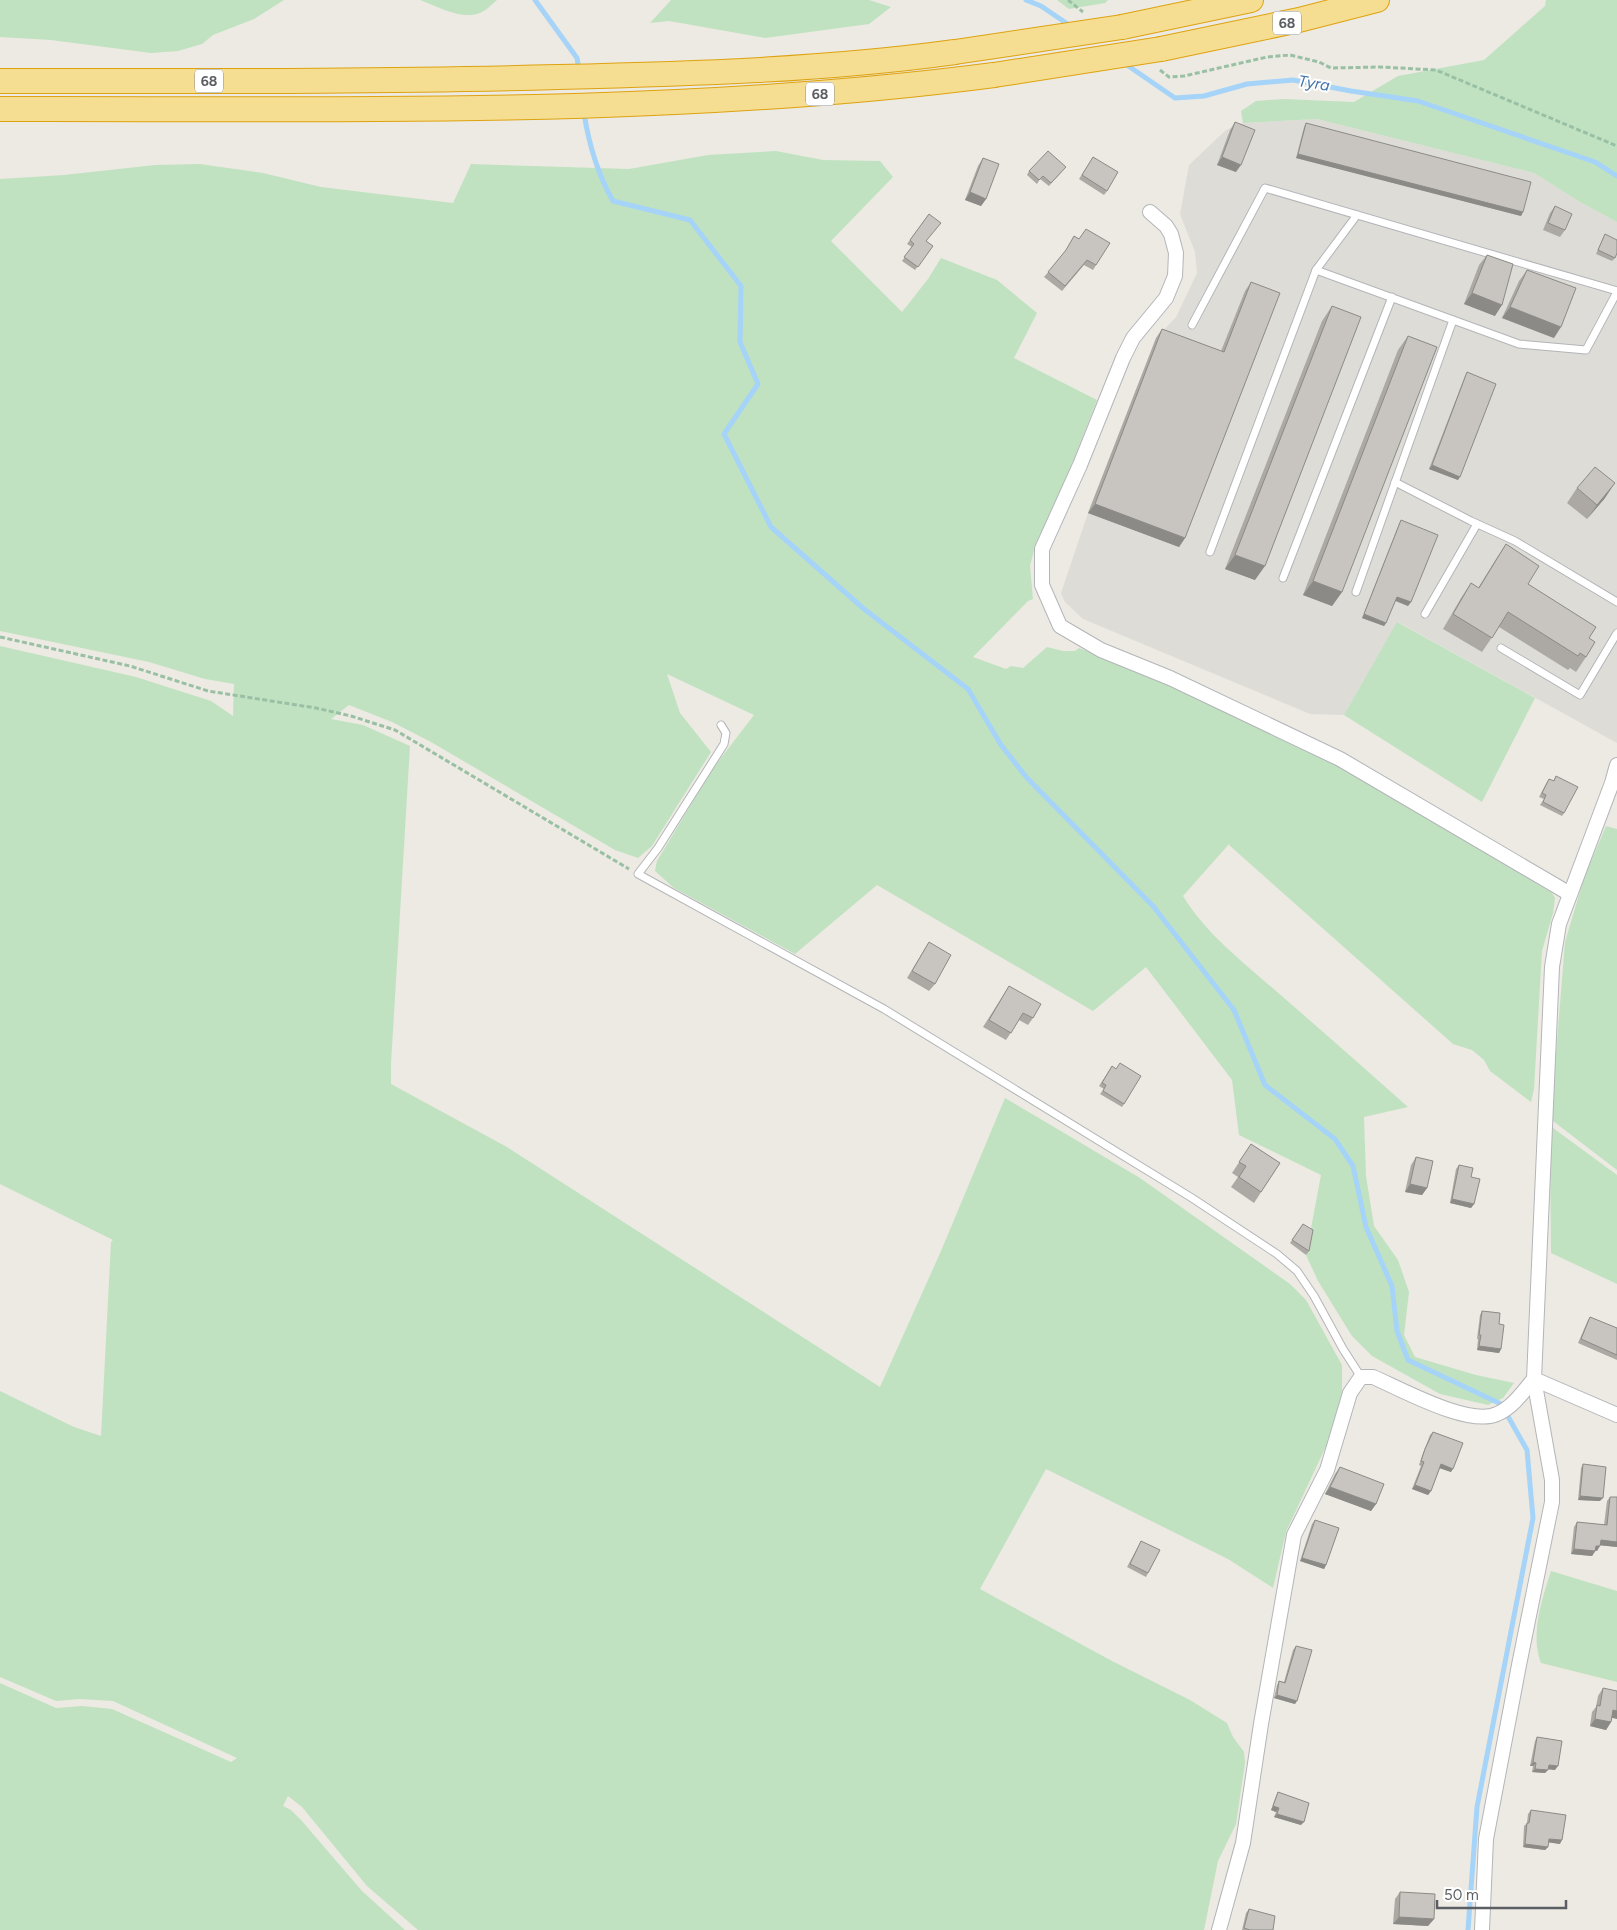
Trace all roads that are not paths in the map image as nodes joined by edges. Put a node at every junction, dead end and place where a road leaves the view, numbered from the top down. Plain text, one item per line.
1 (1251, 0) edge
2 (1377, 0) edge
3 (0, 81) edge
4 (0, 109) edge
5 (1150, 212) dead end
6 (1357, 215) junction
7 (1316, 270) junction
8 (1617, 292) edge
9 (1392, 298) junction
10 (1453, 320) junction
11 (1192, 325) dead end
12 (1395, 482) junction
13 (1477, 524) junction
14 (1210, 552) dead end
15 (1283, 578) dead end
16 (1356, 592) dead end
17 (1617, 602) edge
18 (1425, 614) dead end
19 (1617, 633) edge
20 (1501, 648) dead end
21 (721, 725) dead end
22 (1617, 765) edge
23 (1570, 894) junction
24 (1361, 1377) junction
25 (1534, 1379) junction
26 (1617, 1415) edge
27 (1219, 1930) edge
28 (1482, 1930) edge

1 - 3 highway, 68, bridge
2 - 4 highway, 68, bridge
5 - 23 street
6 - 7 lane
6 - 8 lane
6 - 11 lane
7 - 9 lane
7 - 14 lane
8 - 10 lane
9 - 10 lane
9 - 15 lane
10 - 12 lane
12 - 13 lane
12 - 16 lane
13 - 17 lane
13 - 18 lane
19 - 20 lane
21 - 24 lane
22 - 23 street
23 - 25 street
24 - 25 street
24 - 27 street
25 - 26 street
25 - 28 street

